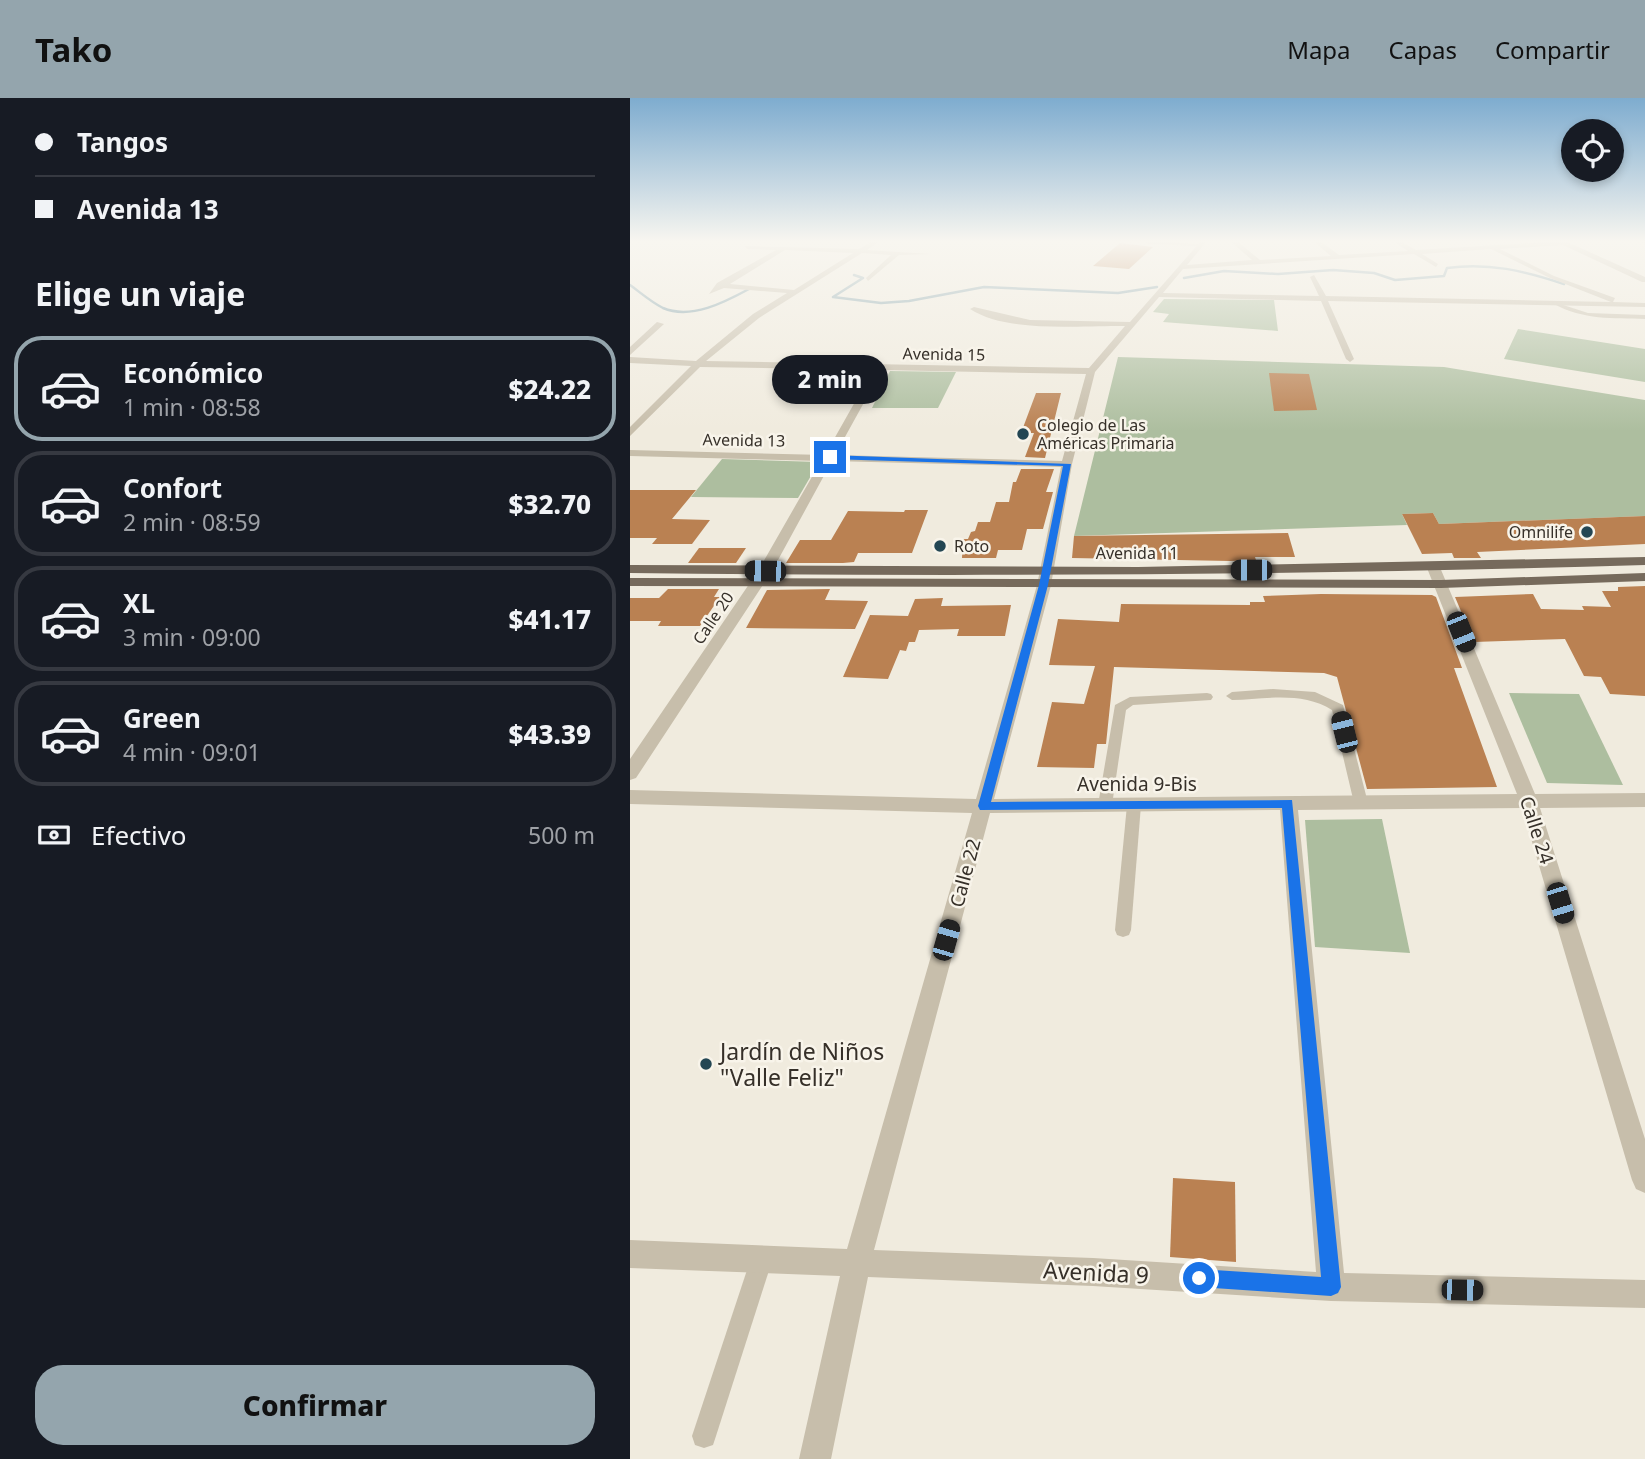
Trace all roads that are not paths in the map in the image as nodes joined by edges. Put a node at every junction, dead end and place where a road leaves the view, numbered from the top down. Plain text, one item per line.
1 (775, 305) edge
2 (1146, 305) edge
3 (1327, 305) edge
4 (1559, 305) edge
5 (974, 309) dead end
6 (1645, 317) edge
7 (660, 324) dead end
8 (1129, 324) junction
9 (630, 352) edge
10 (1350, 359) dead end
11 (630, 360) edge
12 (698, 364) junction
13 (879, 368) junction
14 (1091, 370) junction
15 (630, 433) edge
16 (630, 453) edge
17 (830, 457) junction
18 (1067, 464) junction
19 (1645, 561) edge
20 (630, 569) edge
21 (765, 571) junction
22 (1438, 576) junction
23 (949, 577) junction
24 (1645, 577) edge
25 (1045, 578) junction
26 (630, 582) edge
27 (757, 584) junction
28 (1232, 696) dead end
29 (1207, 697) dead end
30 (630, 773) edge
31 (630, 797) edge
32 (1645, 800) edge
33 (1288, 803) junction
34 (1361, 803) junction
35 (1529, 803) junction
36 (1105, 805) junction
37 (1134, 805) junction
38 (984, 806) junction
39 (1123, 930) dead end
40 (1645, 1180) edge
41 (630, 1254) edge
42 (762, 1258) junction
43 (857, 1262) junction
44 (1331, 1287) junction
45 (1645, 1294) edge
46 (704, 1436) dead end
47 (815, 1459) edge

1 - 12 street
2 - 8 street, Calle 22
3 - 10 street
4 - 6 lane
5 - 8 street
7 - 9 street
8 - 14 street, Calle 22
11 - 12 street, Avenida 15
12 - 13 street, Avenida 15
12 - 15 street
13 - 14 street, Avenida 15
13 - 17 street, Calle 20
14 - 18 street, Calle 22
16 - 17 street, Avenida 13
17 - 18 street, Avenida 13
17 - 21 street, Calle 20
18 - 25 street, Calle 22
19 - 22 main road, Avenida 11
20 - 21 main road, Avenida 11
21 - 23 main road, Avenida 11
21 - 27 street, Calle 20
22 - 24 main road, Avenida 11
22 - 25 main road, Avenida 11
22 - 35 street, Calle 24
23 - 25 main road, Avenida 11
23 - 27 main road, Avenida 11
25 - 38 street, Calle 22
26 - 27 main road, Avenida 11
27 - 30 street, Calle 20
28 - 34 lane
29 - 36 lane
31 - 38 street, Avenida 9-Bis
32 - 35 street, Avenida 9-Bis
33 - 34 street, Avenida 9-Bis
33 - 37 street, Avenida 9-Bis
33 - 44 street
34 - 35 street, Avenida 9-Bis
35 - 40 street, Calle 24
36 - 37 street, Avenida 9-Bis
36 - 38 street, Avenida 9-Bis
37 - 39 lane
38 - 43 street, Calle 22
41 - 42 street, Avenida 9
42 - 43 street, Avenida 9
42 - 46 lane
43 - 44 street, Avenida 9
43 - 47 street, Calle 22
44 - 45 street, Avenida 9

